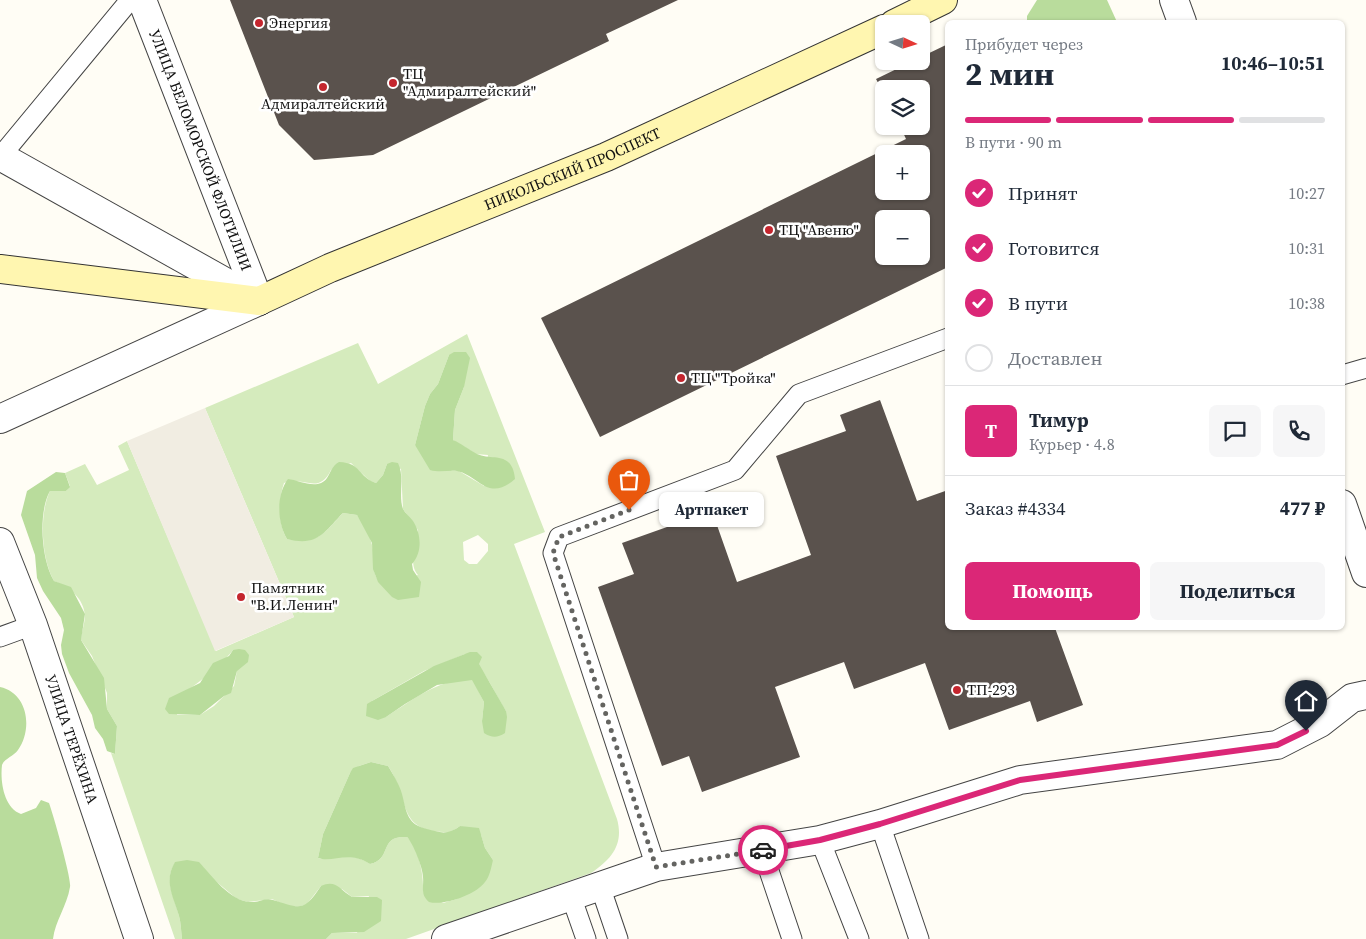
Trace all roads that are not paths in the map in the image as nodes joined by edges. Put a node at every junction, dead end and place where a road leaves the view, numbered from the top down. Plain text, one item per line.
1 (130, 0) edge
2 (142, 0) edge
3 (943, 0) edge
4 (1174, 0) edge
5 (912, 15) edge
6 (1181, 20) edge
7 (875, 33) edge
8 (0, 156) edge
9 (0, 269) edge
10 (259, 301) junction
11 (945, 339) edge
12 (1366, 368) edge
13 (1345, 374) edge
14 (0, 419) edge
15 (1345, 512) edge
16 (0, 542) edge
17 (1366, 572) edge
18 (33, 625) junction
19 (0, 637) edge
20 (1366, 695) edge
21 (880, 824) junction
22 (820, 840) junction
23 (762, 850) junction
24 (656, 867) junction
25 (600, 886) junction
26 (570, 896) junction
27 (138, 939) edge
28 (446, 939) edge
29 (586, 939) edge
30 (618, 939) edge
31 (792, 939) edge
32 (859, 939) edge
33 (919, 939) edge

1 - 8 lane
2 - 10 street, УЛИЦА БЕЛОМОРСКОЙ ФЛОТИЛИИ
3 - 5 main road
4 - 6 street
7 - 10 main road, НИКОЛЬСКИЙ ПРОСПЕКТ
8 - 10 street
9 - 10 main road
10 - 14 street
11 - 24 lane
12 - 13 lane
15 - 17 street
16 - 18 street, УЛИЦА ТЕРЁХИНА
18 - 19 lane
18 - 27 street, УЛИЦА ТЕРЁХИНА
20 - 21 street
21 - 22 street
21 - 33 lane
22 - 23 street
22 - 32 lane
23 - 24 street
23 - 31 lane
24 - 25 street
25 - 26 street
25 - 30 lane
26 - 28 street
26 - 29 lane

